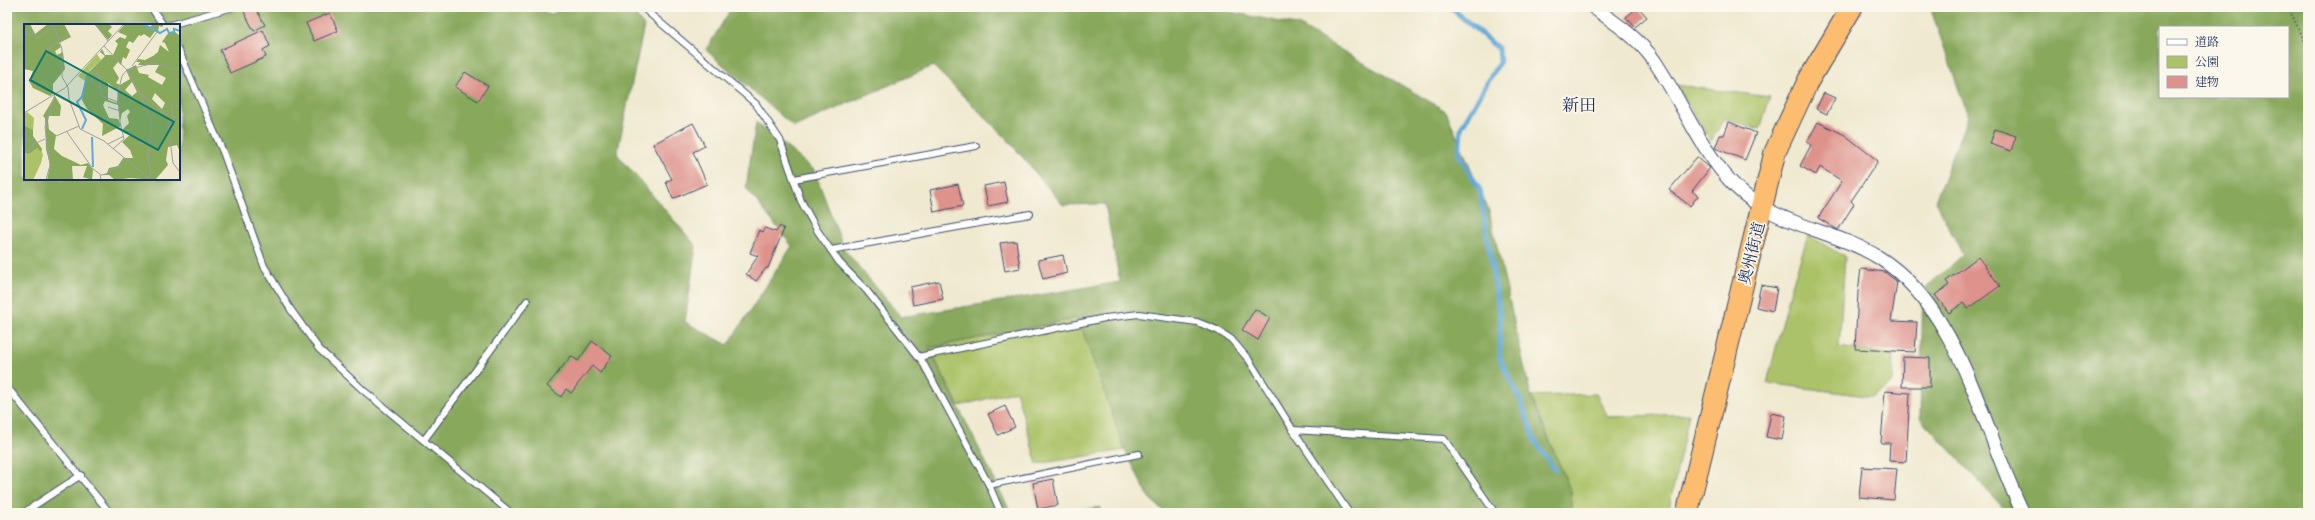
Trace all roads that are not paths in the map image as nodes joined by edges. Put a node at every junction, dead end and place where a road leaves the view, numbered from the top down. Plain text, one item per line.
1 (151, 7) edge
2 (233, 7) edge
3 (642, 7) edge
4 (1593, 7) edge
5 (1852, 7) edge
6 (162, 24) edge
7 (174, 24) edge
8 (180, 53) edge
9 (976, 146) dead end
10 (794, 179) junction
11 (1762, 208) junction
12 (1030, 214) dead end
13 (831, 250) junction
14 (527, 301) dead end
15 (918, 357) junction
16 (7, 387) edge
17 (1293, 430) junction
18 (424, 440) junction
19 (1139, 454) dead end
20 (80, 475) junction
21 (989, 485) junction
22 (23, 513) edge
23 (110, 513) edge
24 (511, 513) edge
25 (1001, 513) edge
26 (1350, 513) edge
27 (1495, 513) edge
28 (1687, 513) edge
29 (2023, 513) edge

1 - 6 lane
2 - 7 lane
3 - 10 lane
4 - 11 street
5 - 11 highway, 奥州街道
8 - 18 lane
9 - 10 lane
10 - 13 lane
11 - 28 highway, 奥州街道
11 - 29 street
12 - 13 lane
13 - 15 lane
14 - 18 lane
15 - 17 lane
15 - 21 lane
16 - 20 lane
17 - 26 lane
17 - 27 lane
18 - 24 lane
19 - 21 lane
20 - 22 lane
20 - 23 lane
21 - 25 lane

